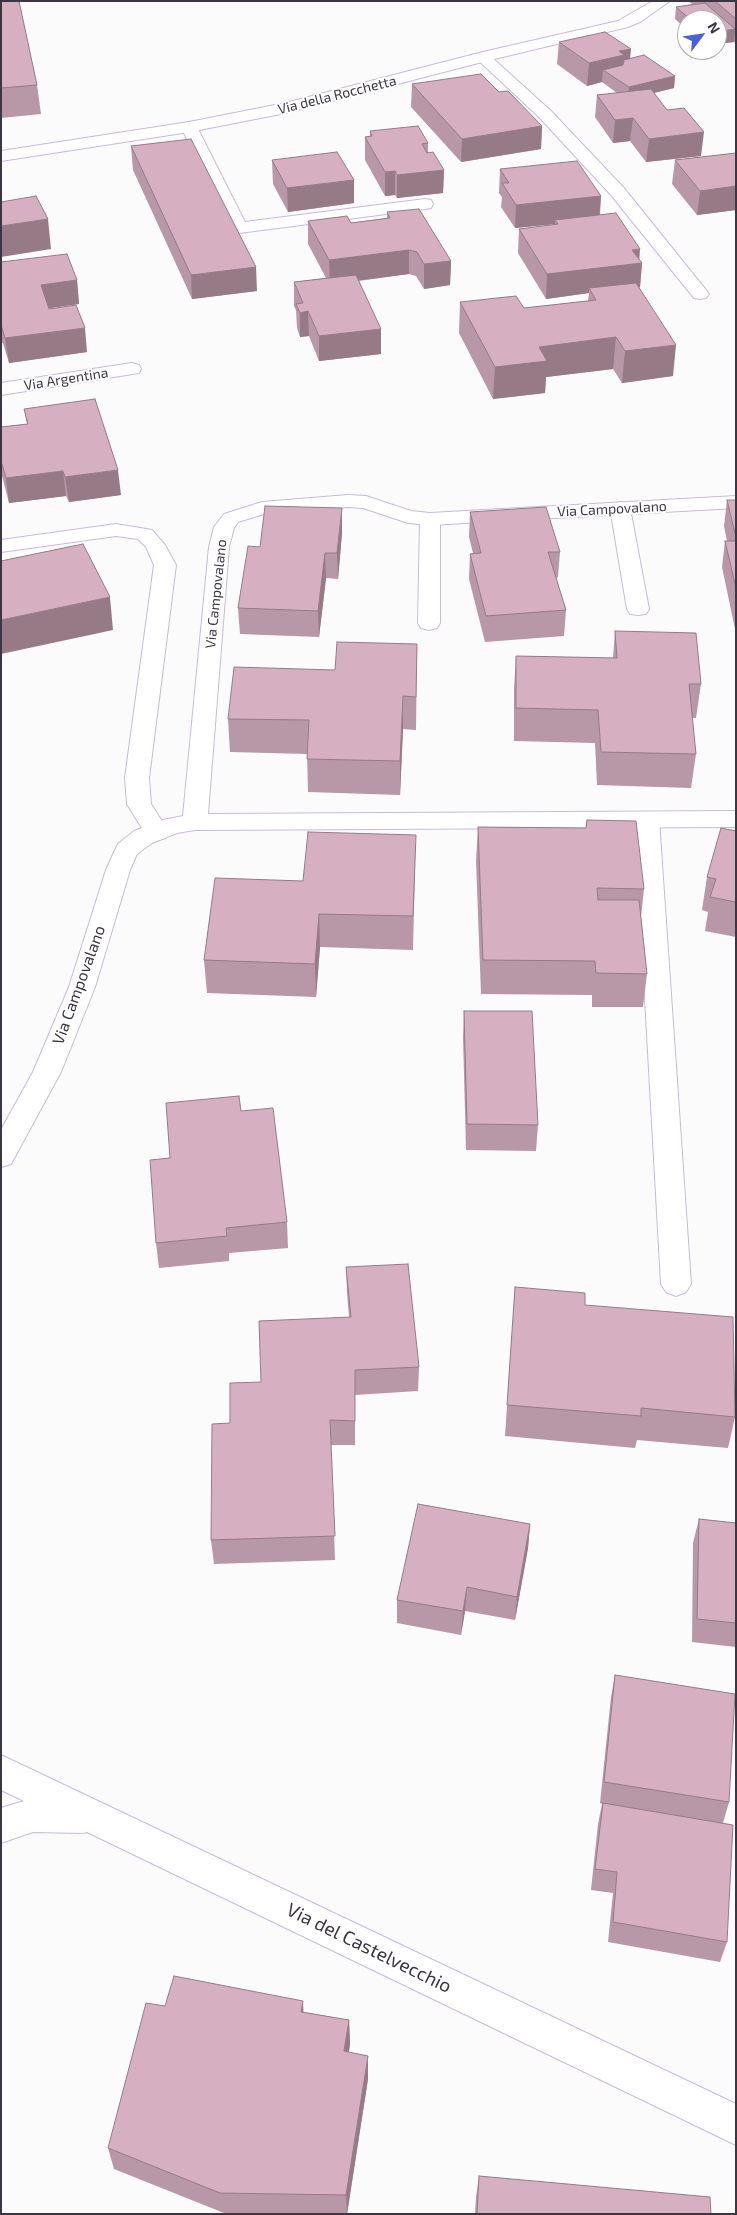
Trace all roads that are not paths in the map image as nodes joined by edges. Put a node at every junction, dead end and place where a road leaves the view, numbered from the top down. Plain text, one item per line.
1 (663, 1) edge
2 (483, 57) junction
3 (189, 127) junction
4 (1, 156) edge
5 (425, 204) dead end
6 (700, 294) dead end
7 (132, 368) dead end
8 (1, 389) edge
9 (736, 502) edge
10 (620, 508) junction
11 (430, 519) junction
12 (1, 546) edge
13 (638, 609) dead end
14 (429, 622) dead end
15 (736, 819) edge
16 (646, 820) junction
17 (195, 822) junction
18 (157, 832) junction
19 (1, 1156) edge
20 (676, 1284) dead end
21 (1, 1772) edge
22 (94, 1816) junction
23 (1, 1826) edge
24 (736, 2125) edge

1 - 2 street, Via della Rocchetta
2 - 3 street, Via della Rocchetta
2 - 6 street
3 - 4 street, Via della Rocchetta
3 - 5 street
7 - 8 street, Via Argentina
9 - 10 street, Via Campovalano
10 - 11 street, Via Campovalano
10 - 13 street
11 - 14 street
11 - 17 street, Via Campovalano
12 - 18 street
15 - 16 street, Via Campovalano
16 - 17 street, Via Campovalano
16 - 20 street
17 - 18 street, Via Campovalano
18 - 19 street, Via Campovalano
21 - 22 street, Via del Castelvecchio
22 - 23 street
22 - 24 street, Via del Castelvecchio

